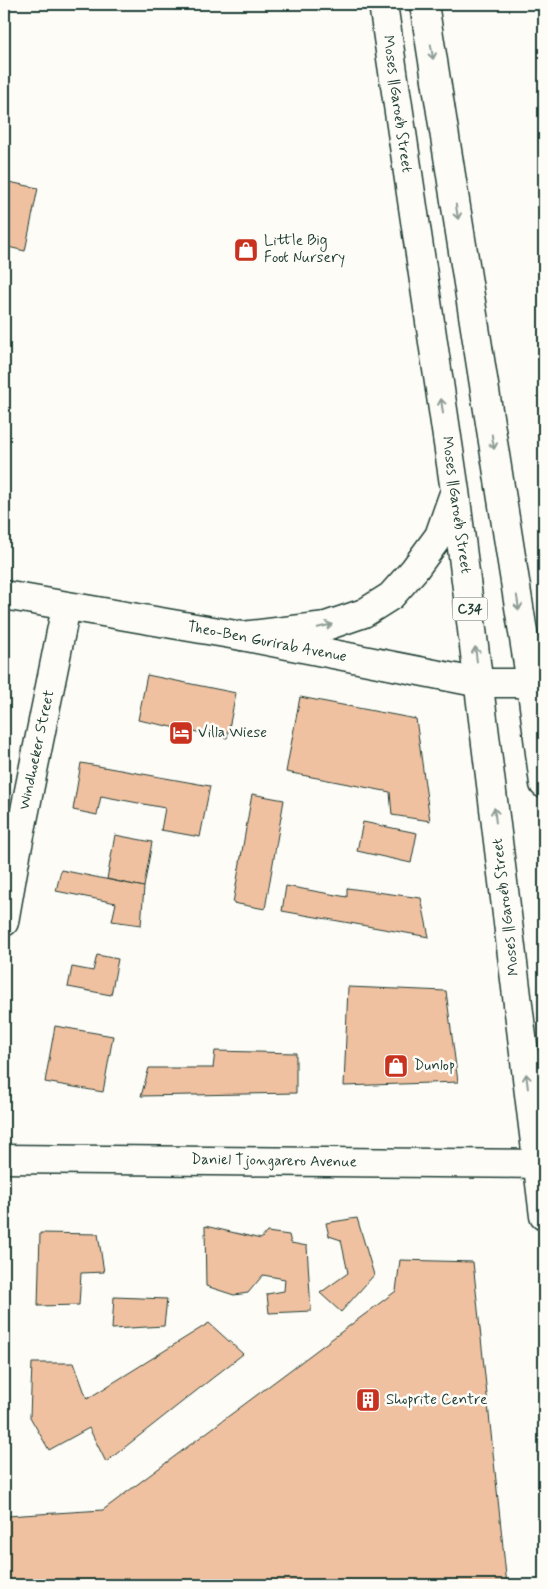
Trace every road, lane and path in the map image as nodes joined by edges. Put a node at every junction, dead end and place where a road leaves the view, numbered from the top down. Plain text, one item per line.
1 (382, 4) edge
2 (424, 4) edge
3 (455, 491) junction
4 (4, 595) edge
5 (66, 607) junction
6 (242, 636) junction
7 (480, 683) junction
8 (531, 683) junction
9 (544, 784) edge
10 (9, 864) edge
11 (4, 922) edge
12 (4, 1158) edge
13 (541, 1164) edge
14 (544, 1216) edge

3 -> 1 main road, Moses ǁGaroëb Street / C34
2 -> 8 main road
6 -> 3 main road
7 -> 3 main road, Moses ǁGaroëb Street / C34
4 - 5 main road, Theo-Ben Gurirab Avenue
5 - 6 main road, Theo-Ben Gurirab Avenue
5 - 10 main road, Windhoeker Street
6 - 7 main road, Theo-Ben Gurirab Avenue
7 - 8 main road, Theo-Ben Gurirab Avenue
13 -> 7 main road, Moses ǁGaroëb Street / C34
8 - 9 main road
10 - 11 main road, Windhoeker Street
12 - 13 main road, Daniel Tjongarero Avenue
13 - 14 main road, Moses ǁGaroëb Street / C34

